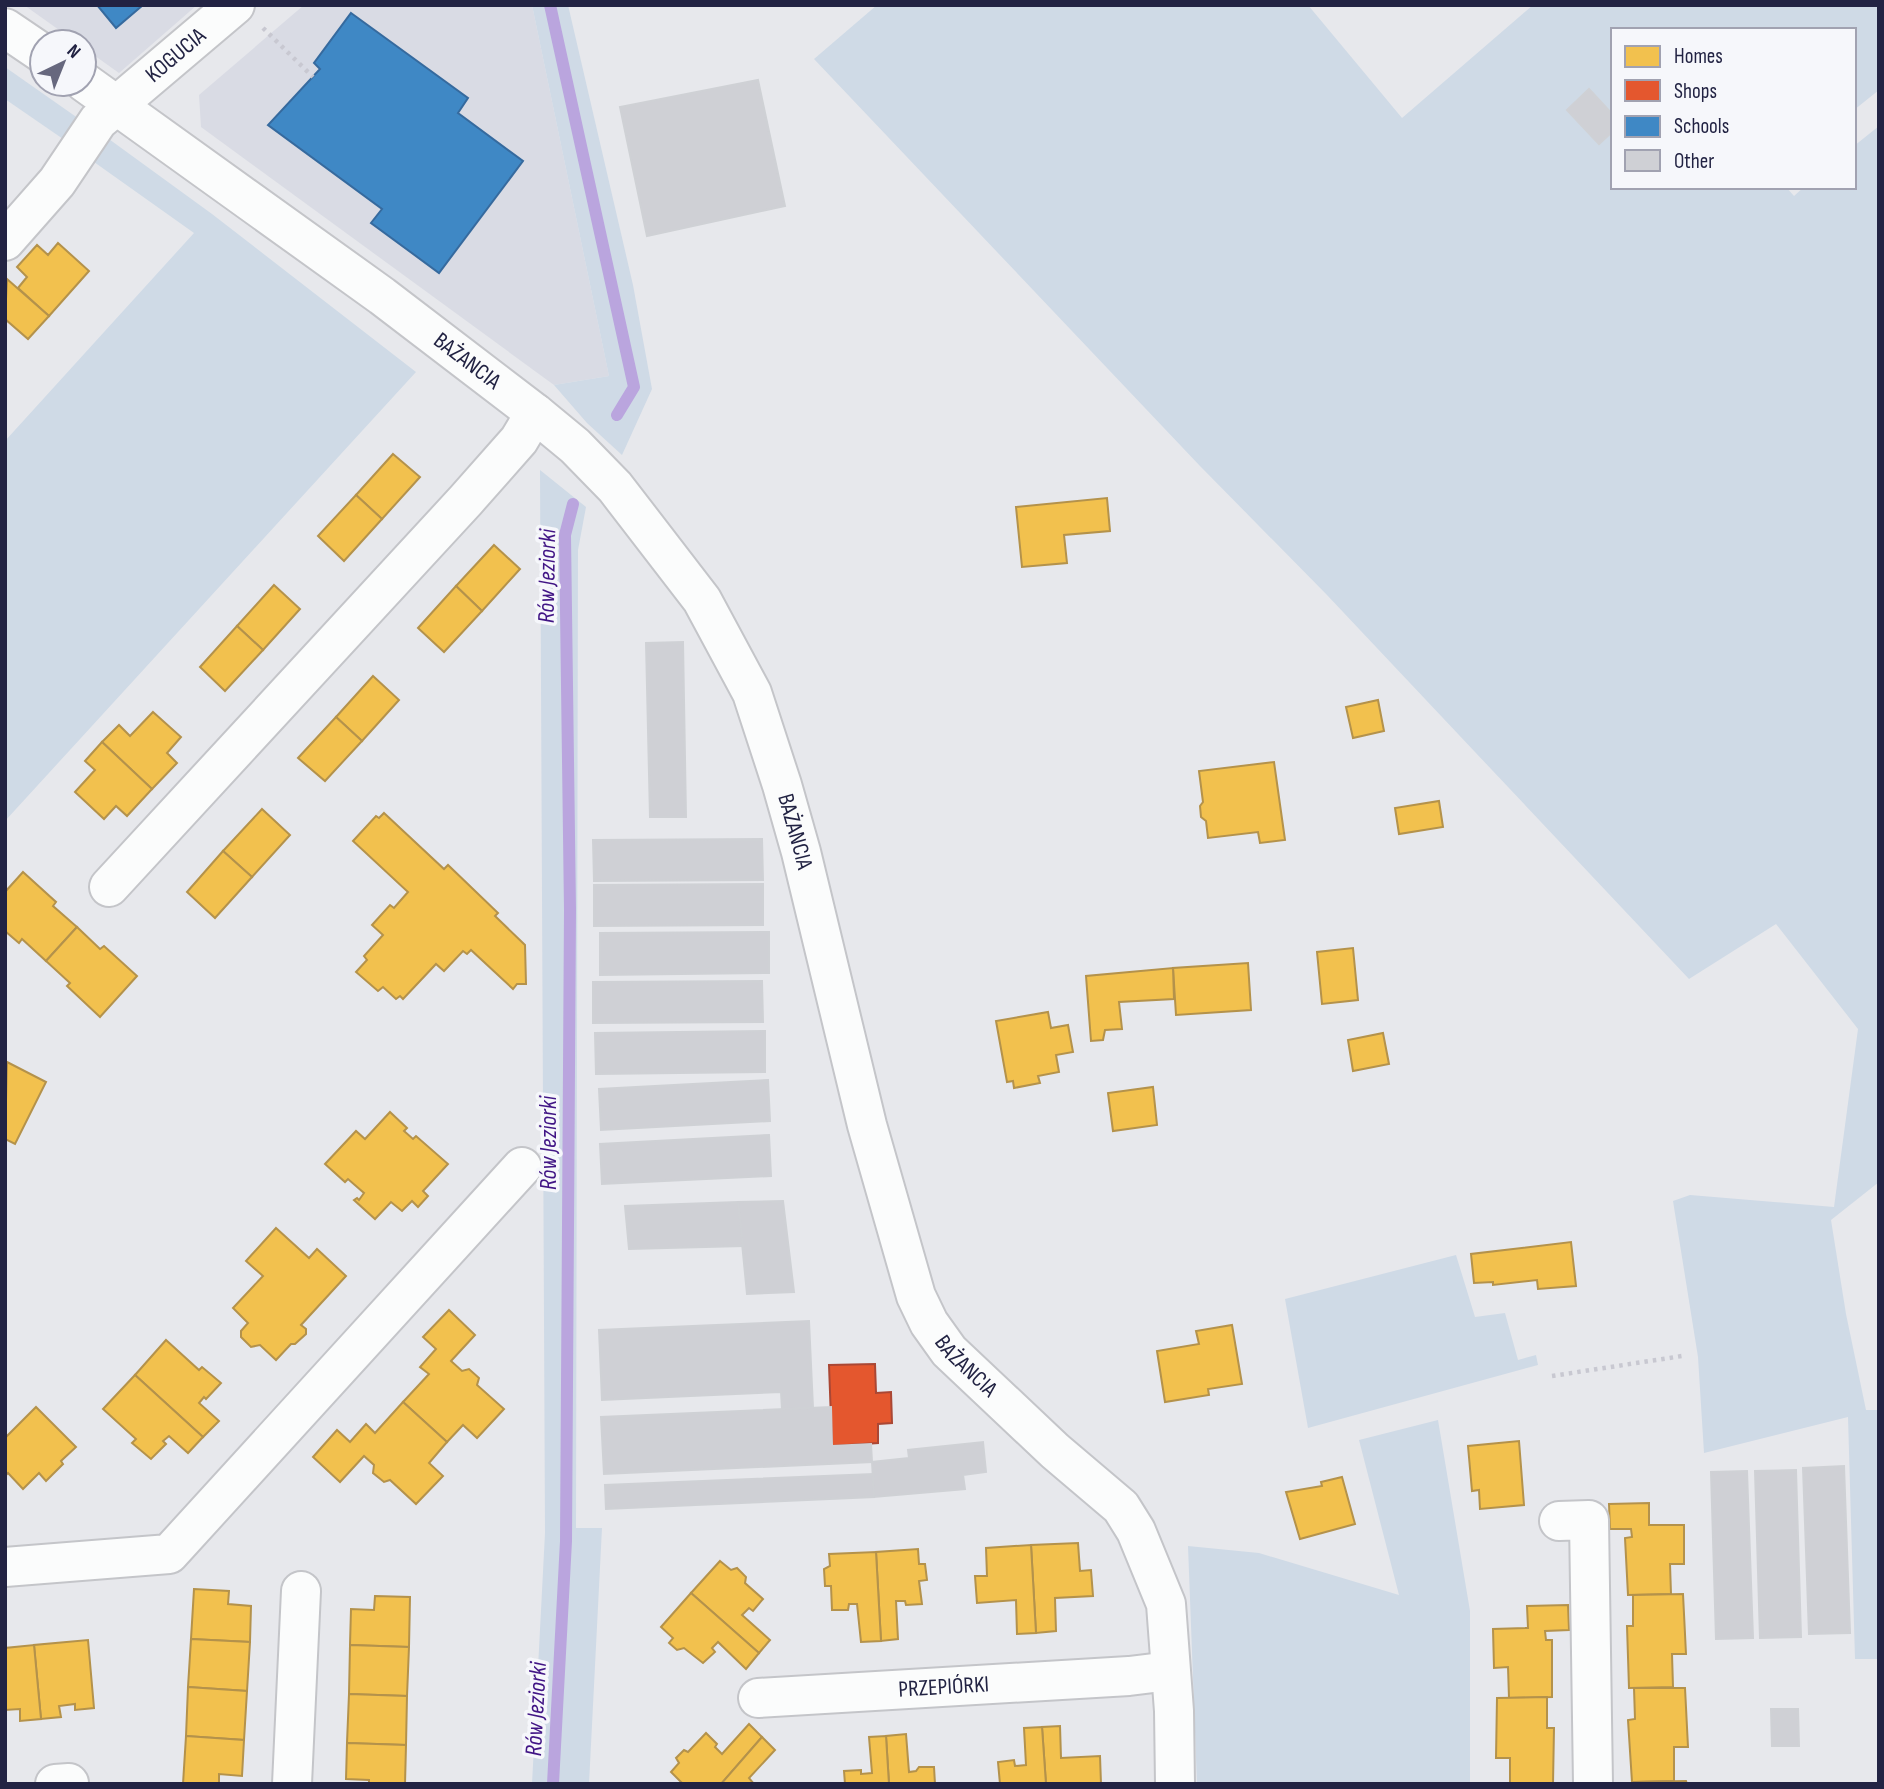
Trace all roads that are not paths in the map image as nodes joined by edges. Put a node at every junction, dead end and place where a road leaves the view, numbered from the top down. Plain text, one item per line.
1 (247, 15) edge
2 (5, 28) edge
3 (28, 44) edge
4 (98, 92) edge
5 (117, 105) junction
6 (5, 242) edge
7 (535, 413) junction
8 (109, 887) dead end
9 (522, 1167) dead end
10 (1559, 1521) dead end
11 (5, 1567) edge
12 (300, 1591) dead end
13 (1170, 1671) junction
14 (758, 1698) dead end
15 (292, 1784) edge
16 (1175, 1784) edge
17 (1593, 1784) edge

1 - 5 street, KOGUCIA
2 - 3 street
4 - 5 street, BAŻANCIA
5 - 6 street, KOGUCIA
5 - 7 street, BAŻANCIA
7 - 8 street
7 - 13 street, BAŻANCIA
9 - 11 street
10 - 17 street
12 - 15 street
13 - 14 street, PRZEPIÓRKI
13 - 16 street, BAŻANCIA

